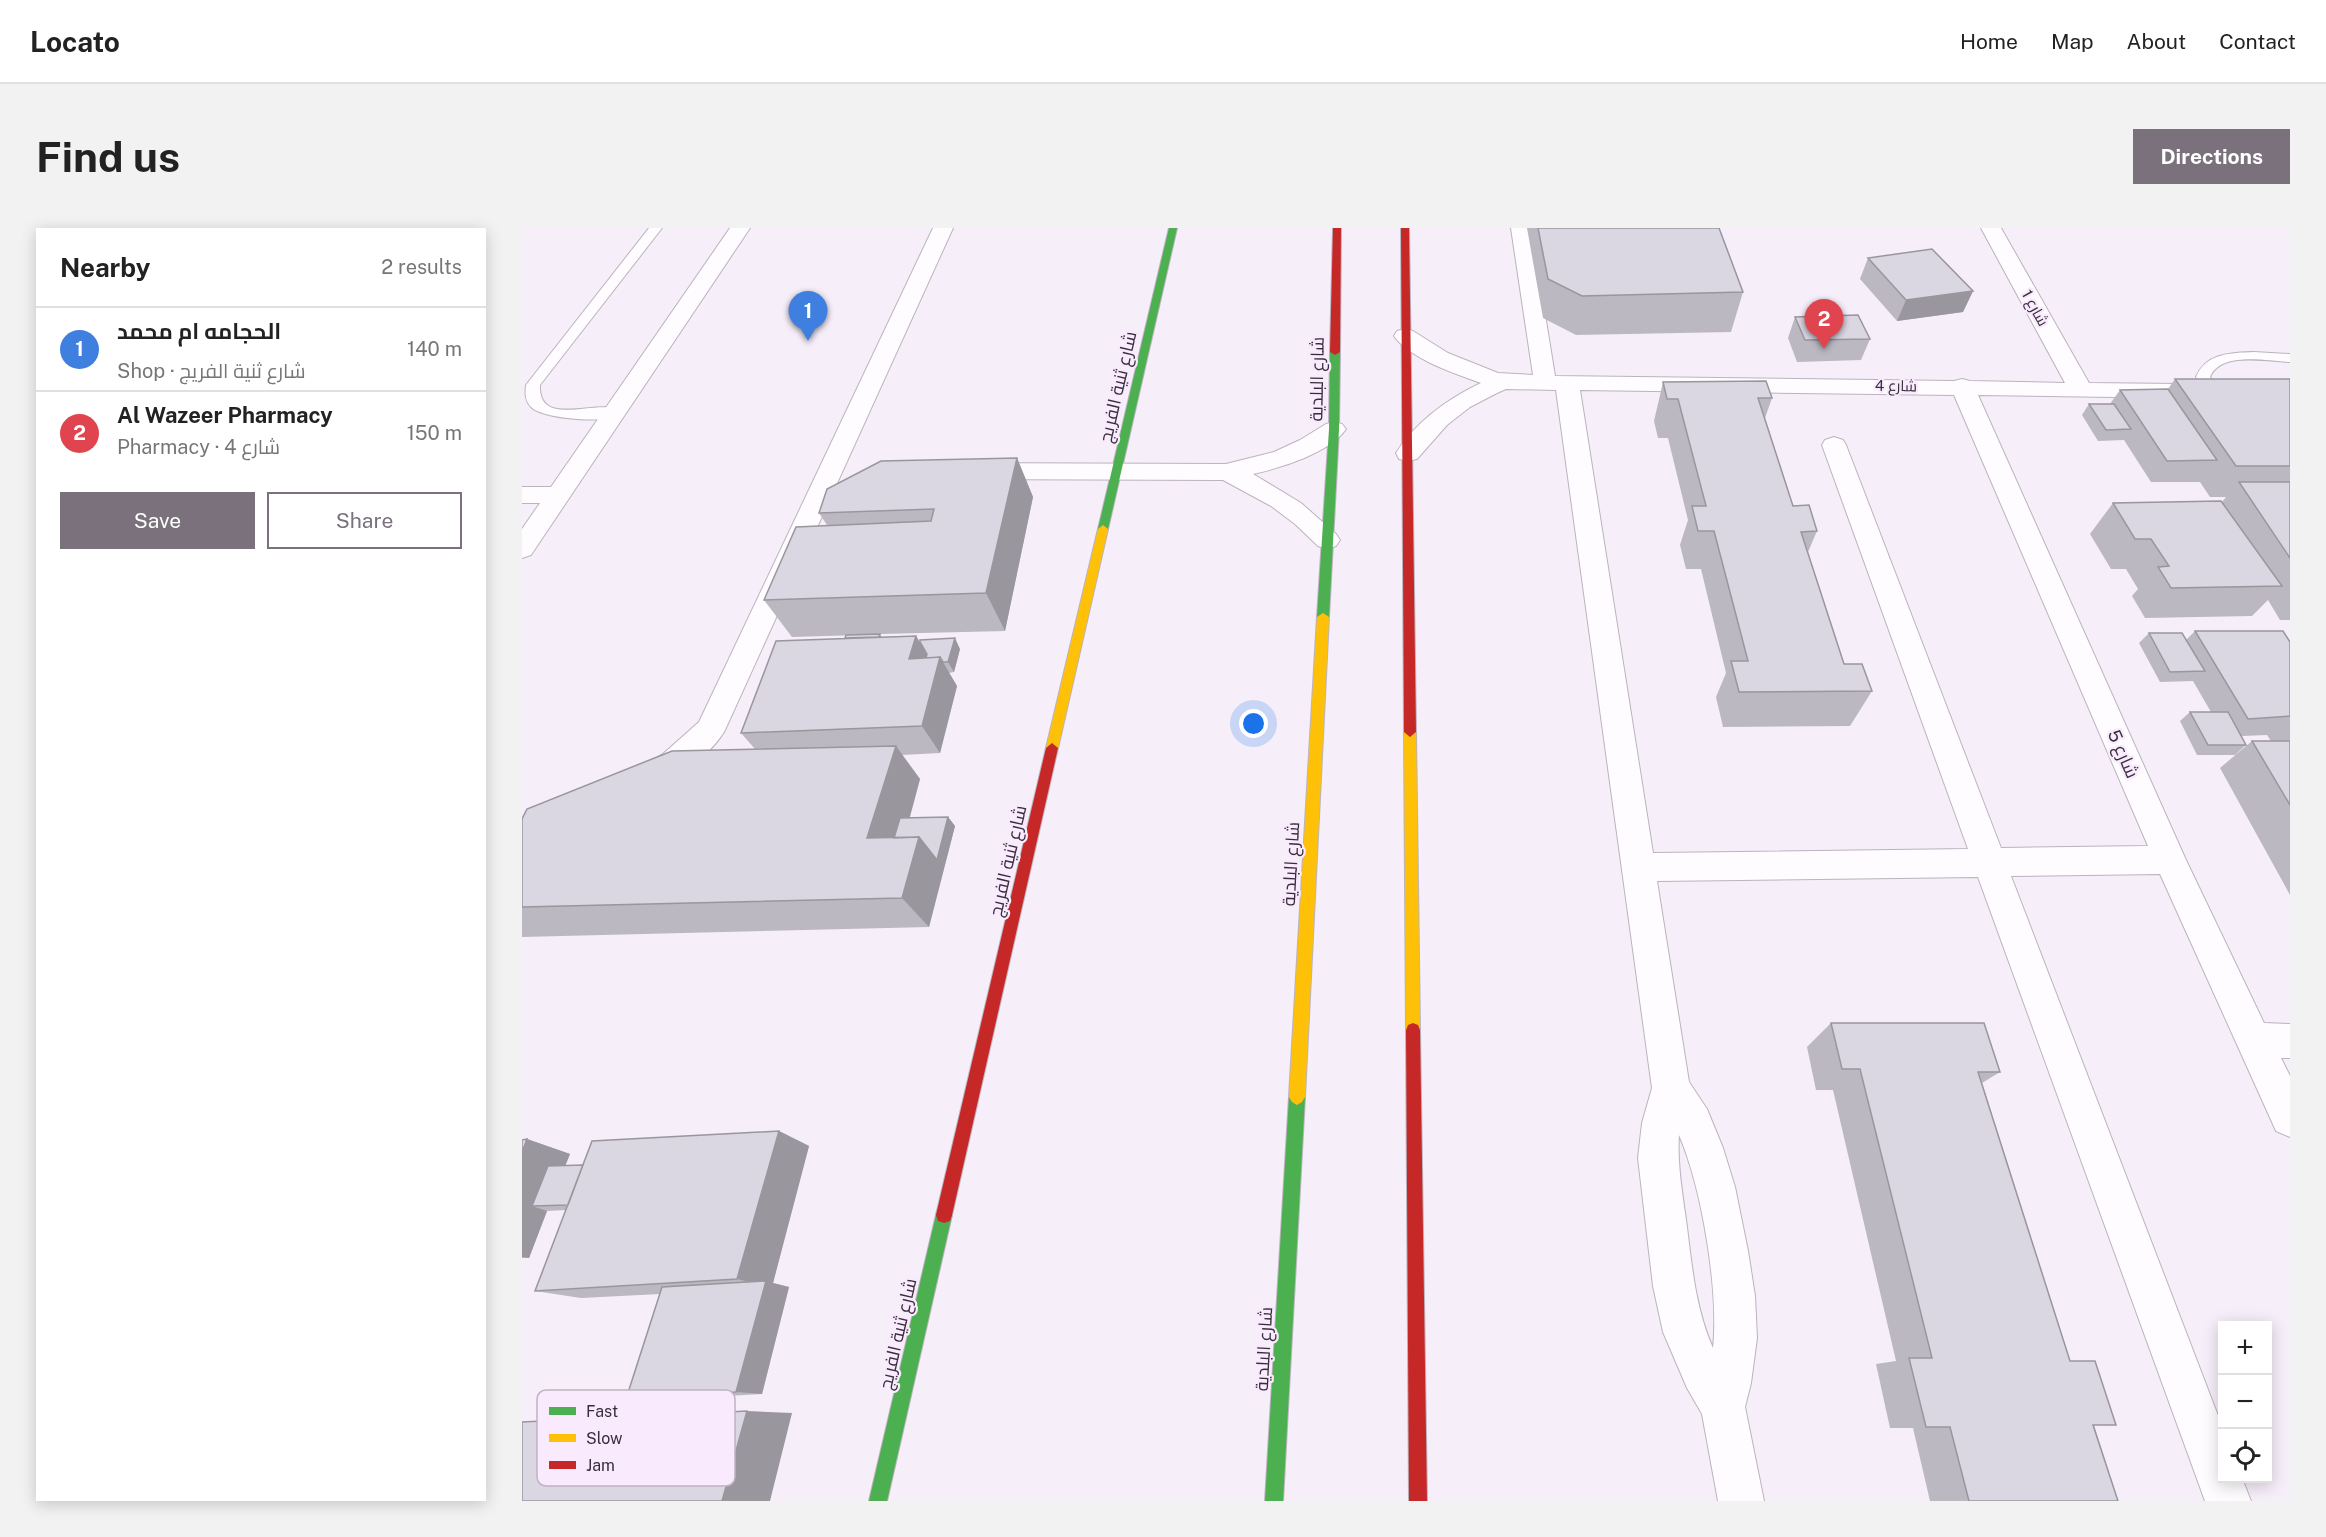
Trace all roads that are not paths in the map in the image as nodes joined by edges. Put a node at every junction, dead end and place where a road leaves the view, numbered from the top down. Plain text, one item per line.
1 (656, 228) edge
2 (740, 228) edge
3 (943, 228) edge
4 (1173, 228) edge
5 (1337, 228) edge
6 (1405, 228) edge
7 (1521, 228) edge
8 (1991, 228) edge
9 (1406, 336) junction
10 (2290, 358) edge
11 (1503, 382) junction
12 (1556, 382) junction
13 (1962, 386) junction
14 (2079, 388) junction
15 (2222, 392) joint
16 (614, 413) junction
17 (1334, 429) junction
18 (1834, 445) dead end
19 (1408, 453) junction
20 (950, 471) edge
21 (1118, 471) junction
22 (1226, 472) junction
23 (522, 495) edge
24 (558, 495) junction
25 (1326, 540) junction
26 (522, 549) edge
27 (634, 787) edge
28 (2170, 860) junction
29 (1990, 862) junction
30 (1638, 867) junction
31 (2273, 1041) edge
32 (1671, 1088) junction
33 (2290, 1118) edge
34 (1723, 1407) junction
35 (878, 1501) edge
36 (1274, 1501) edge
37 (1418, 1501) edge
38 (1741, 1501) edge
39 (2228, 1501) edge

1 - 16 lane
2 - 16 street
3 - 27 street
4 - 21 main road, شارع ثنية الفريج
5 - 17 main road, شارع البلدية
6 - 9 main road
7 - 12 street
8 - 14 street, شارع 1
9 - 11 street, شارع 4
9 - 19 main road
10 - 15 lane
11 - 12 street, شارع 4
11 - 19 street, شارع 4
12 - 13 street, شارع 4
12 - 30 street
13 - 14 street, شارع 4
13 - 28 street, شارع 5
14 - 15 street, شارع 4
16 - 24 street
17 - 22 street
17 - 25 main road, شارع البلدية
18 - 29 street
19 - 37 main road
20 - 21 street
21 - 22 street
21 - 35 main road, شارع ثنية الفريج
22 - 25 street
23 - 24 street
24 - 26 street
25 - 36 main road, شارع البلدية
28 - 29 street
28 - 31 street, شارع 5
29 - 30 street
29 - 39 street
30 - 32 street
31 - 33 street, شارع 5
32 - 34 street
32 - 34 street
34 - 38 street

